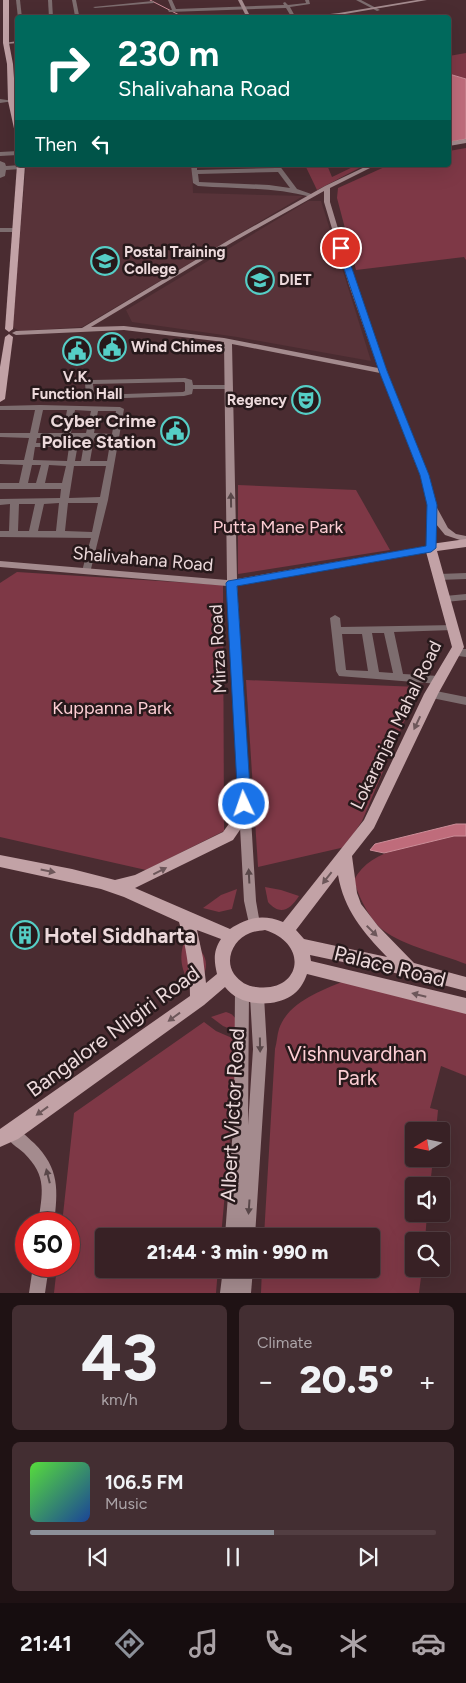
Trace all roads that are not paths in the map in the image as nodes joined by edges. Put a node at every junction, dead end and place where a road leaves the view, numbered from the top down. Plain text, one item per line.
1 (6, 0) edge
2 (11, 0) edge
3 (18, 0) edge
4 (50, 0) edge
5 (74, 0) edge
6 (94, 0) edge
7 (120, 0) edge
8 (170, 0) edge
9 (213, 0) edge
10 (240, 0) edge
11 (283, 0) edge
12 (307, 0) edge
13 (358, 0) edge
14 (425, 0) edge
15 (432, 0) edge
16 (151, 1) edge
17 (124, 5) junction
18 (287, 6) junction
19 (95, 7) junction
20 (244, 7) junction
21 (218, 8) junction
22 (377, 9) junction
23 (171, 11) junction
24 (20, 15) edge
25 (51, 15) edge
26 (77, 15) edge
27 (96, 15) edge
28 (180, 15) edge
29 (248, 15) edge
30 (293, 15) edge
31 (322, 15) edge
32 (334, 15) edge
33 (6, 43) junction
34 (15, 44) edge
35 (9, 60) junction
36 (14, 70) edge
37 (14, 78) edge
38 (13, 97) edge
39 (0, 101) edge
40 (15, 125) edge
41 (466, 141) edge
42 (451, 144) edge
43 (15, 153) edge
44 (0, 154) edge
45 (21, 167) edge
46 (369, 167) edge
47 (194, 168) edge
48 (278, 168) edge
49 (2, 170) edge
50 (327, 187) junction
51 (294, 189) junction
52 (312, 195) junction
53 (0, 230) edge
54 (17, 230) junction
55 (119, 309) junction
56 (124, 328) junction
57 (85, 329) junction
58 (11, 333) junction
59 (228, 341) junction
60 (2, 364) edge
61 (383, 371) junction
62 (2, 382) edge
63 (189, 387) junction
64 (229, 387) junction
65 (0, 399) edge
66 (40, 407) junction
67 (0, 408) edge
68 (71, 408) junction
69 (95, 408) junction
70 (34, 434) junction
71 (0, 435) edge
72 (71, 435) junction
73 (90, 436) junction
74 (116, 436) junction
75 (32, 445) junction
76 (74, 445) junction
77 (28, 461) junction
78 (0, 462) edge
79 (46, 462) junction
80 (71, 463) junction
81 (85, 463) junction
82 (111, 464) junction
83 (0, 486) edge
84 (23, 486) junction
85 (40, 486) junction
86 (66, 486) junction
87 (104, 500) junction
88 (65, 501) junction
89 (0, 502) edge
90 (15, 502) junction
91 (40, 502) junction
92 (432, 505) junction
93 (0, 534) edge
94 (13, 534) junction
95 (33, 534) junction
96 (60, 534) junction
97 (96, 536) junction
98 (466, 539) edge
99 (466, 543) edge
100 (431, 548) junction
101 (0, 564) edge
102 (87, 571) junction
103 (466, 576) edge
104 (439, 577) junction
105 (232, 583) junction
106 (466, 598) edge
107 (445, 599) junction
108 (335, 618) dead end
109 (453, 627) junction
110 (388, 629) junction
111 (366, 630) junction
112 (337, 631) junction
113 (461, 649) edge
114 (374, 675) junction
115 (399, 677) junction
116 (439, 680) junction
117 (431, 694) junction
118 (466, 702) edge
119 (244, 804) junction
120 (345, 855) junction
121 (0, 861) edge
122 (114, 887) junction
123 (186, 918) junction
124 (254, 924) junction
125 (286, 931) junction
126 (231, 936) junction
127 (299, 945) junction
128 (303, 966) junction
129 (409, 969) junction
130 (226, 976) junction
131 (466, 984) edge
132 (250, 994) junction
133 (198, 1000) junction
134 (466, 1006) edge
135 (6, 1135) edge
136 (47, 1212) edge
137 (234, 1228) edge
138 (248, 1228) edge
139 (40, 1277) edge
140 (229, 1278) edge
141 (244, 1278) edge
142 (38, 1293) edge
143 (228, 1293) edge
144 (243, 1293) edge

1 - 33 main road
2 - 34 main road
3 - 24 street
4 - 25 street
5 - 26 street
6 - 19 street
7 - 17 street
8 - 23 street
9 - 21 street
10 - 20 main road
11 - 18 street
12 - 18 street
13 - 22 street
14 - 22 main road
15 - 22 main road
16 - 17 street
16 - 23 street
17 - 19 street
18 - 20 street
18 - 30 street
19 - 27 street
20 - 21 street
20 - 29 main road
21 - 23 street
22 - 31 main road
22 - 32 main road
23 - 28 street
33 - 34 main road
33 - 35 main road
34 - 35 main road
35 - 36 main road
36 - 37 main road
37 - 38 main road
38 - 39 street
38 - 40 main road
41 - 42 main road
43 - 44 street
45 - 49 street
45 - 54 main road
46 - 50 main road
47 - 48 street
47 - 51 street
48 - 51 street
50 - 52 main road
50 - 61 main road, Lokaranjan Mahal Road
51 - 52 street
52 - 55 main road
53 - 54 street
54 - 58 main road
55 - 56 main road
55 - 57 main road
56 - 57 main road
56 - 59 main road
57 - 58 main road
58 - 60 main road
59 - 61 main road
59 - 64 main road, Mirza Road
60 - 62 main road
61 - 92 main road, Lokaranjan Mahal Road
62 - 65 main road
63 - 63 street
63 - 64 street
105 -> 64 main road, Mirza Road
66 - 67 street
66 - 68 street
66 - 70 street
68 - 69 street
68 - 72 street
69 - 73 street
69 - 74 street
70 - 71 street
70 - 72 street
70 - 75 street
72 - 73 street
72 - 76 street
73 - 74 street
73 - 81 street
74 - 82 street
75 - 76 street
75 - 77 street
76 - 80 street
77 - 78 street
77 - 79 street
77 - 84 street
79 - 80 street
79 - 85 street
80 - 81 street
80 - 86 street
81 - 82 street
82 - 87 street
83 - 84 street
84 - 85 street
85 - 86 street
86 - 88 street
87 - 88 street
87 - 97 street
88 - 91 street
88 - 96 street
89 - 90 street
90 - 91 street
90 - 94 street
91 - 95 street
92 - 98 main road
92 - 100 main road, Lokaranjan Mahal Road
93 - 94 street
94 - 95 street
95 - 96 street
96 - 97 street
97 - 102 street
99 - 100 main road
100 - 104 main road, Lokaranjan Mahal Road
100 - 105 main road, Shalivahana Road
101 - 102 main road, Shalivahana Road
102 - 105 main road, Shalivahana Road
103 - 104 street
104 - 107 main road, Lokaranjan Mahal Road
105 - 119 main road, Mirza Road
106 - 107 street
107 - 109 main road, Lokaranjan Mahal Road
108 - 112 street
109 - 110 street
109 - 113 main road, Lokaranjan Mahal Road
110 - 111 street
110 - 115 street
111 - 112 street
111 - 114 street
112 - 114 street
113 - 116 main road, Lokaranjan Mahal Road
114 - 115 street
115 - 116 street
116 - 117 main road, Lokaranjan Mahal Road
117 - 118 street
117 -> 120 main road, Lokaranjan Mahal Road
122 -> 119 main road
124 -> 119 main road, Mirza Road
120 -> 125 main road, Lokaranjan Mahal Road
120 -> 129 main road
121 -> 122 main road
122 - 123 main road
123 - 126 main road
123 - 133 main road
124 - 125 main road
124 - 126 main road
125 - 127 main road
126 - 130 main road
127 - 128 main road
127 - 129 main road
128 - 132 main road
134 -> 128 main road, Palace Road
129 - 131 main road
130 - 132 main road
130 - 133 main road, Bangalore Nilgiri Road
132 - 137 main road
132 -> 138 main road, Albert Victor Road
133 -> 135 main road, Bangalore Nilgiri Road
136 -> 135 main road
139 - 142 main road
140 - 143 main road
141 - 144 main road

